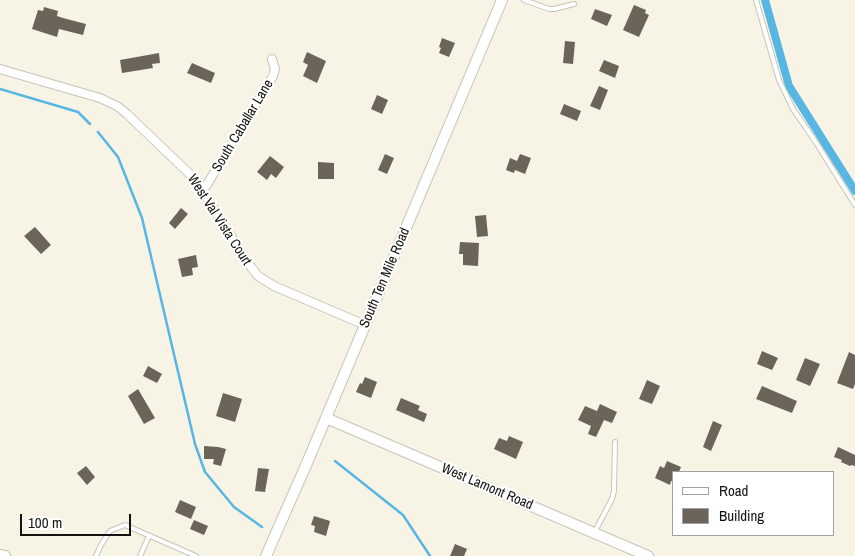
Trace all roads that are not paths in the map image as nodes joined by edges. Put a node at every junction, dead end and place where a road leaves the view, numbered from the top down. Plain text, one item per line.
1 (502, 0) edge
2 (524, 0) edge
3 (756, 0) edge
4 (574, 4) dead end
5 (272, 58) dead end
6 (0, 69) edge
7 (203, 191) junction
8 (855, 205) edge
9 (365, 325) junction
10 (326, 418) junction
11 (615, 442) dead end
12 (594, 533) junction
13 (149, 536) junction
14 (0, 555) edge
15 (5, 556) edge
16 (96, 556) edge
17 (140, 556) edge
18 (196, 556) edge
19 (266, 556) edge
20 (648, 556) edge

1 - 9 main road, South Ten Mile Road
2 - 4 lane
3 - 8 lane
5 - 7 street, South Caballar Lane
6 - 7 street, West Val Vista Court
7 - 9 street, West Val Vista Court
9 - 10 main road, South Ten Mile Road
10 - 12 main road, West Lamont Road
10 - 19 main road, South Ten Mile Road
11 - 12 lane
12 - 20 main road, West Lamont Road
13 - 16 lane
13 - 17 lane
13 - 18 lane
14 - 15 main road

